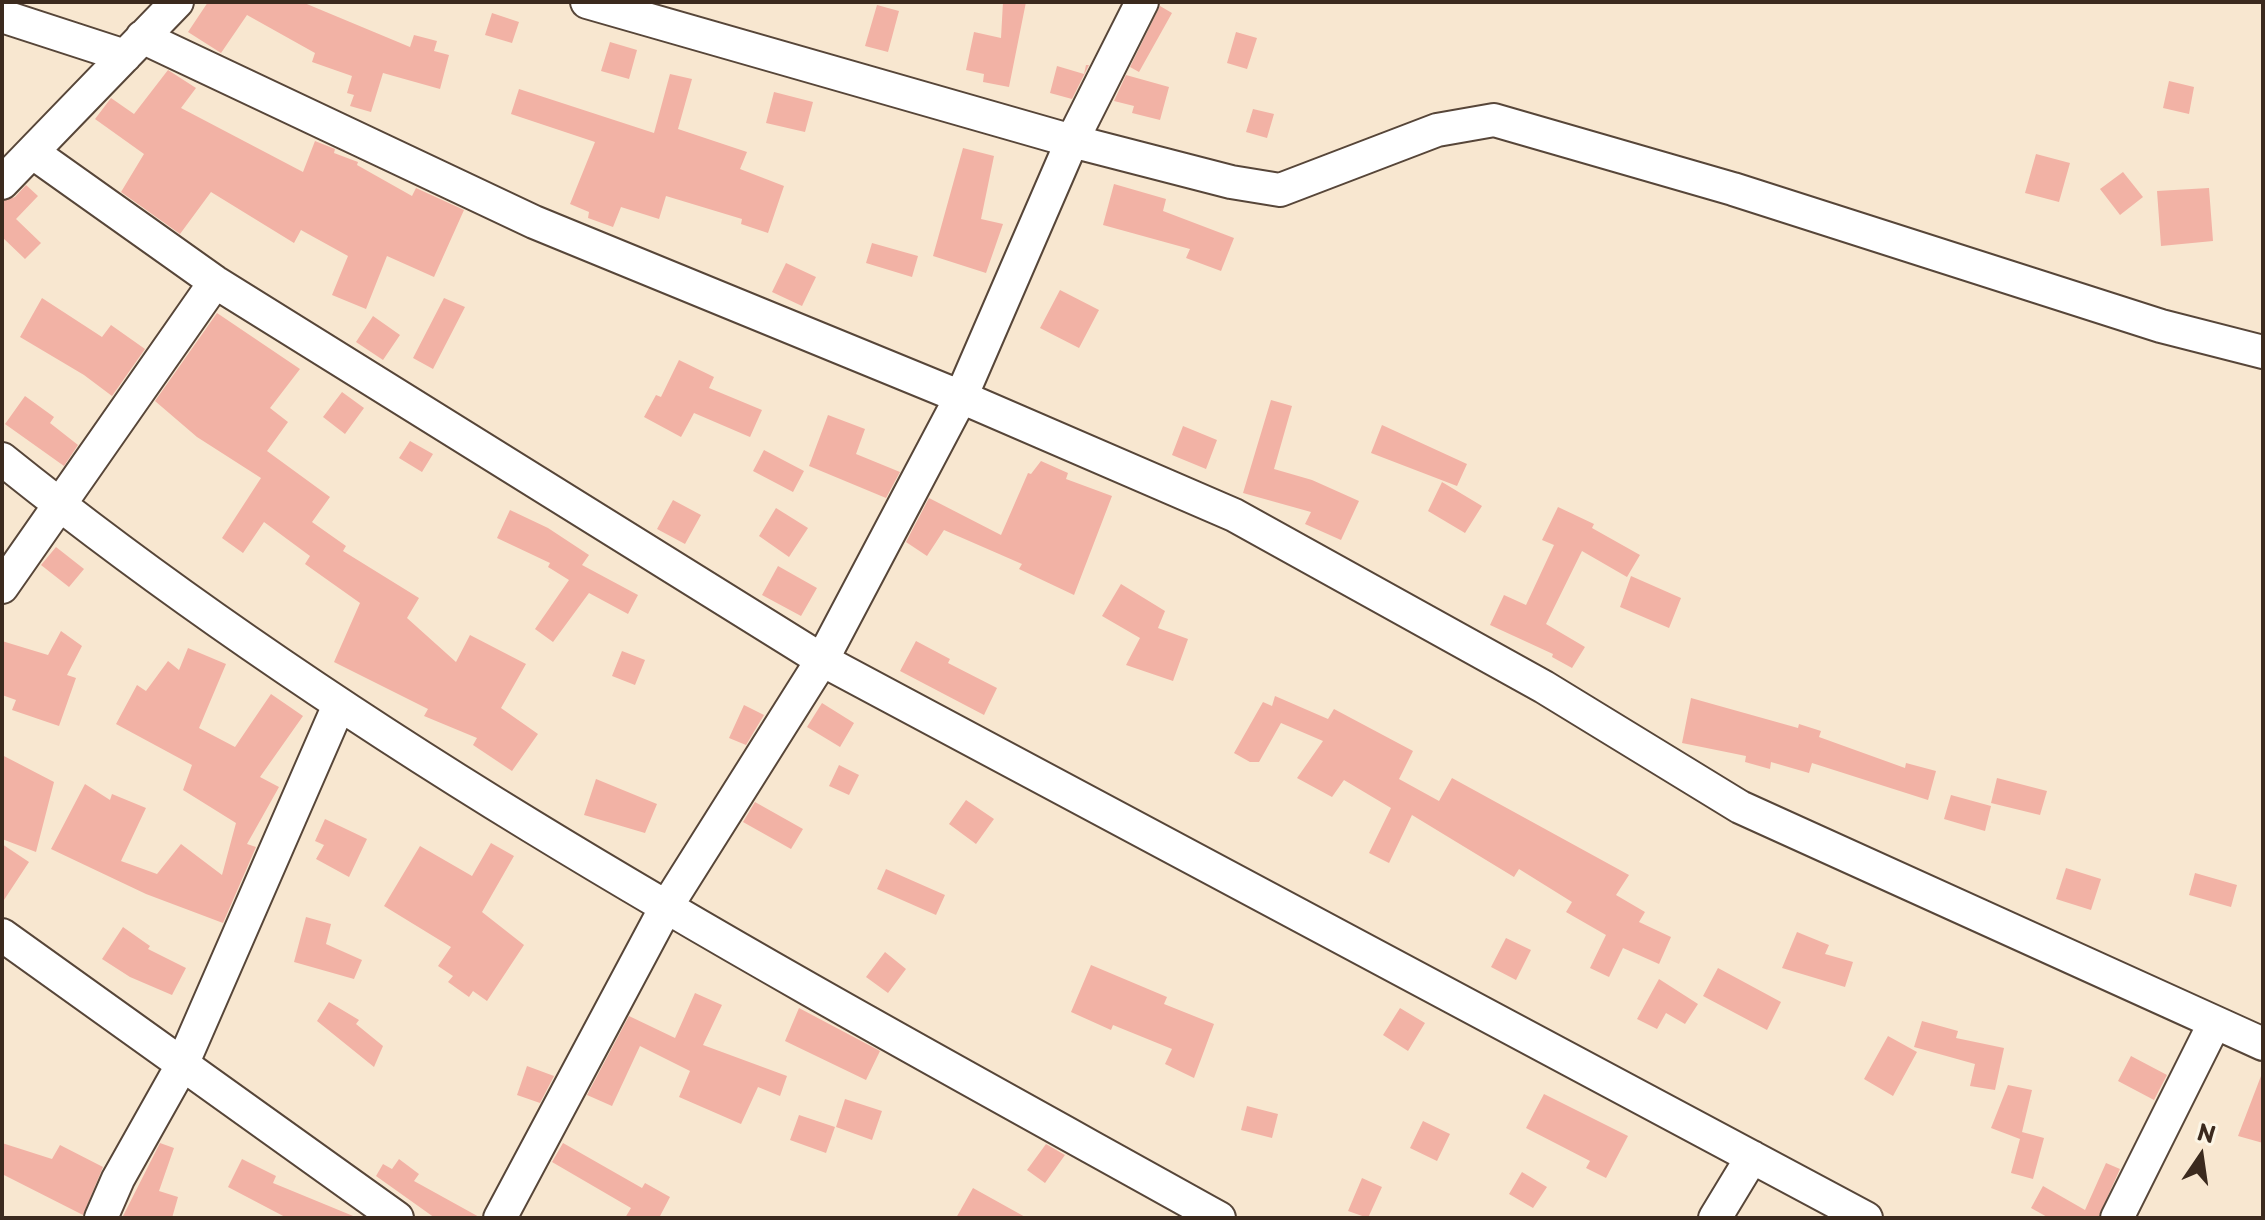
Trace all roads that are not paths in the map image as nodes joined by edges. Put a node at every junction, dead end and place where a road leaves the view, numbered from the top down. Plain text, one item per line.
1 (177, 2) edge
2 (587, 2) edge
3 (1142, 2) edge
4 (2, 16) edge
5 (133, 46) junction
6 (1072, 141) junction
7 (32, 152) junction
8 (2, 183) edge
9 (215, 282) junction
10 (2263, 352) edge
11 (961, 397) junction
12 (2, 459) edge
13 (59, 505) junction
14 (2, 587) edge
15 (822, 660) junction
16 (339, 705) junction
17 (665, 909) junction
18 (2, 935) edge
19 (2214, 1024) junction
20 (2263, 1044) edge
21 (181, 1067) junction
22 (1752, 1157) junction
23 (101, 1218) edge
24 (397, 1218) edge
25 (500, 1218) edge
26 (1219, 1218) edge
27 (1715, 1218) edge
28 (1866, 1218) edge
29 (2117, 1218) edge

1 - 5 street
2 - 6 street
3 - 6 street
4 - 5 street
5 - 7 street
5 - 11 street
6 - 10 street
6 - 11 street
7 - 8 street
7 - 9 street
9 - 13 street
9 - 15 street
11 - 15 street
11 - 19 street
12 - 13 street
13 - 14 street
13 - 16 street
15 - 17 street
15 - 22 street
16 - 17 street
16 - 21 street
17 - 25 street
17 - 26 street
18 - 21 street
19 - 20 street
19 - 29 street
21 - 23 street
21 - 24 street
22 - 27 street
22 - 28 street

